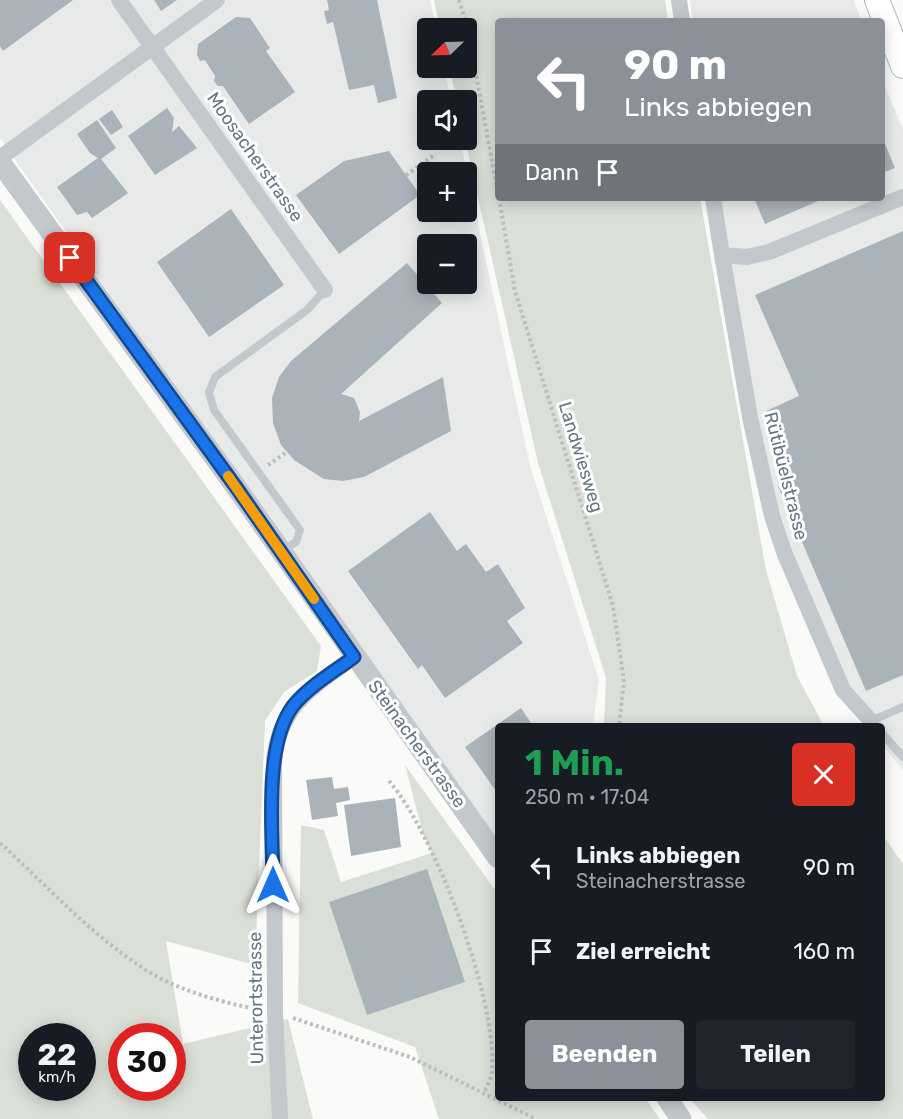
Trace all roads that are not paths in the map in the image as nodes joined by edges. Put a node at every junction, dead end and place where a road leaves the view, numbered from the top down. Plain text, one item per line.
1 (119, 0) edge
2 (217, 0) edge
3 (679, 0) edge
4 (877, 0) edge
5 (682, 18) edge
6 (884, 18) edge
7 (885, 20) edge
8 (152, 47) junction
9 (903, 66) edge
10 (0, 160) edge
11 (903, 197) edge
12 (713, 201) edge
13 (722, 255) junction
14 (325, 290) joint
15 (281, 551) junction
16 (354, 657) junction
17 (903, 707) edge
18 (872, 723) edge
19 (881, 723) edge
20 (885, 737) edge
21 (903, 757) edge
22 (495, 854) edge
23 (669, 1101) edge
24 (280, 1119) edge
25 (681, 1119) edge

1 - 8 street, Moosacherstrasse
2 - 8 street
3 - 5 street
4 - 6 main road
7 - 9 main road
8 - 10 street
8 - 14 street, Moosacherstrasse
10 - 15 street, Steinacherstrasse
11 - 13 street
12 - 13 street, Rütibüelstrasse
13 - 18 street, Rütibüelstrasse
14 - 15 lane
15 - 16 street, Steinacherstrasse
16 - 22 street, Steinacherstrasse
16 - 24 street, Unterortstrasse
17 - 19 lane
20 - 21 lane
23 - 25 street

